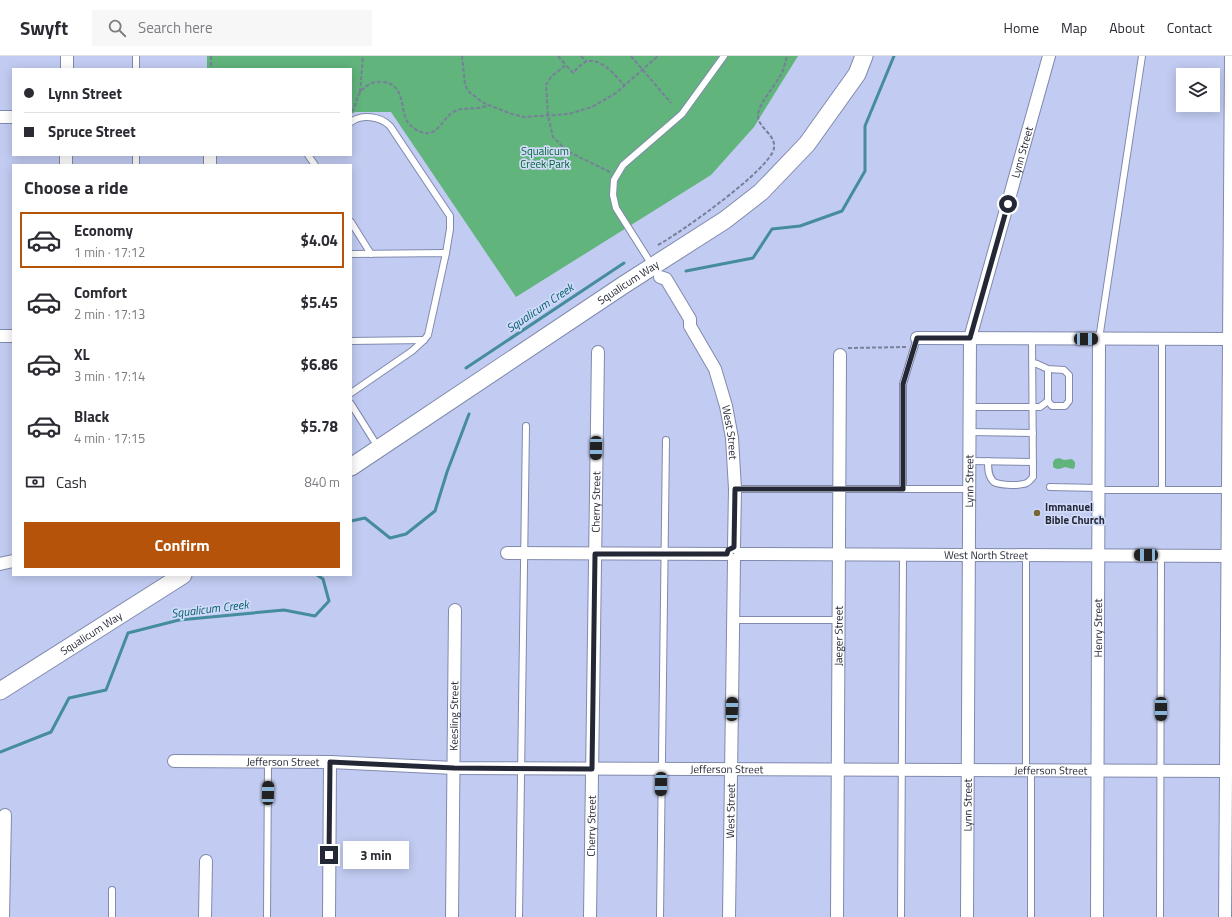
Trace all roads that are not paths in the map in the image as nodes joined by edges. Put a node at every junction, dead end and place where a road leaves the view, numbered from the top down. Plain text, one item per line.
1 (67, 56) edge
2 (136, 56) edge
3 (724, 56) edge
4 (864, 56) edge
5 (1049, 56) edge
6 (1142, 56) edge
7 (1231, 56) edge
8 (67, 68) edge
9 (136, 68) edge
10 (0, 117) edge
11 (12, 118) edge
12 (352, 121) edge
13 (352, 224) edge
14 (446, 253) junction
15 (352, 254) edge
16 (371, 254) junction
17 (656, 272) junction
18 (0, 336) edge
19 (12, 336) edge
20 (970, 338) junction
21 (1032, 339) junction
22 (1099, 339) junction
23 (1162, 339) junction
24 (1230, 339) edge
25 (424, 340) junction
26 (352, 341) edge
27 (916, 342) joint
28 (598, 352) dead end
29 (840, 355) road end
30 (1033, 363) junction
31 (1048, 369) junction
32 (352, 392) edge
33 (1048, 401) junction
34 (352, 406) edge
35 (970, 407) junction
36 (1033, 407) junction
37 (526, 426) dead end
38 (970, 432) junction
39 (1033, 433) junction
40 (666, 440) dead end
41 (379, 449) junction
42 (970, 461) junction
43 (988, 461) junction
44 (1033, 462) junction
45 (352, 466) edge
46 (1050, 487) dead end
47 (735, 489) junction
48 (839, 489) junction
49 (903, 489) junction
50 (969, 489) junction
51 (1099, 489) junction
52 (1162, 490) junction
53 (1230, 490) edge
54 (507, 553) dead end
55 (524, 553) junction
56 (595, 554) junction
57 (665, 554) junction
58 (734, 554) junction
59 (839, 554) junction
60 (903, 555) junction
61 (969, 555) junction
62 (1026, 555) junction
63 (1098, 555) junction
64 (1161, 555) junction
65 (1230, 556) edge
66 (12, 561) edge
67 (0, 564) edge
68 (181, 576) edge
69 (455, 610) dead end
70 (733, 620) junction
71 (839, 620) junction
72 (0, 691) edge
73 (174, 761) dead end
74 (268, 762) junction
75 (330, 762) junction
76 (454, 768) junction
77 (521, 768) junction
78 (592, 769) junction
79 (662, 769) junction
80 (731, 769) junction
81 (838, 769) junction
82 (902, 770) junction
83 (968, 770) junction
84 (1028, 770) junction
85 (1097, 770) junction
86 (1161, 771) junction
87 (1229, 771) edge
88 (5, 815) dead end
89 (206, 862) dead end
90 (112, 890) dead end
91 (2, 903) edge
92 (3, 917) edge
93 (112, 917) edge
94 (205, 917) edge
95 (267, 917) edge
96 (328, 917) edge
97 (452, 917) edge
98 (520, 917) edge
99 (590, 917) edge
100 (660, 917) edge
101 (729, 917) edge
102 (837, 917) edge
103 (901, 917) edge
104 (967, 917) edge
105 (1031, 917) edge
106 (1097, 917) edge
107 (1160, 917) edge
108 (1225, 917) edge

1 - 8 street
2 - 9 lane
3 - 17 lane
4 - 17 street, Squalicum Way
5 - 20 street, Lynn Street
6 - 22 lane
7 - 24 street
10 - 11 street
12 - 14 lane
13 - 16 lane
14 - 16 lane
14 - 25 lane
15 - 16 lane
17 - 41 street, Squalicum Way
17 - 47 street, West Street
18 - 19 street
20 - 21 street
20 - 27 street
20 - 35 street, Lynn Street
21 - 22 street
21 - 30 lane
22 - 23 street
22 - 51 street, Henry Street
23 - 24 street
23 - 52 lane
24 - 53 street
25 - 26 lane
25 - 32 lane
27 - 49 lane
28 - 56 street, Cherry Street
29 - 48 street, Jaeger Street
30 - 31 lane
30 - 36 lane
31 - 33 lane
31 - 33 lane
33 - 36 lane
34 - 41 lane
35 - 36 lane
35 - 38 street, Lynn Street
36 - 39 lane
37 - 55 lane
38 - 39 lane
38 - 42 street, Lynn Street
39 - 44 lane
40 - 57 lane
41 - 45 street, Squalicum Way
42 - 43 lane
42 - 50 street, Lynn Street
43 - 44 lane
43 - 44 lane
46 - 51 lane
47 - 48 lane
47 - 58 street, West Street
48 - 49 lane
48 - 59 street, Jaeger Street
49 - 50 lane
50 - 61 street, Lynn Street
51 - 52 lane
51 - 63 street, Henry Street
52 - 53 lane
53 - 65 street
54 - 55 street, West North Street
55 - 56 street, West North Street
55 - 77 lane
56 - 57 street, West North Street
56 - 78 street, Cherry Street
57 - 58 street, West North Street
57 - 79 lane
58 - 59 street, West North Street
58 - 70 street, West Street
59 - 60 street, West North Street
59 - 71 street, Jaeger Street
60 - 61 street, West North Street
60 - 82 lane
61 - 62 street, West North Street
61 - 83 street, Lynn Street
62 - 63 street, West North Street
62 - 84 lane
63 - 64 street, West North Street
63 - 85 street, Henry Street
64 - 65 street, West North Street
64 - 86 lane
65 - 87 street
66 - 67 street
68 - 72 street, Squalicum Way
69 - 76 street, Keesling Street
70 - 71 lane
70 - 80 street, West Street
71 - 81 street, Jaeger Street
73 - 74 street, Jefferson Street
74 - 75 street, Jefferson Street
74 - 95 lane
75 - 76 street, Jefferson Street
75 - 96 street
76 - 77 street, Jefferson Street
76 - 97 street, Keesling Street
77 - 78 street, Jefferson Street
77 - 98 lane
78 - 79 street, Jefferson Street
78 - 99 street, Cherry Street
79 - 80 street, Jefferson Street
79 - 100 lane
80 - 81 street, Jefferson Street
80 - 101 street, West Street
81 - 82 street, Jefferson Street
81 - 102 street, Jaeger Street
82 - 83 street, Jefferson Street
82 - 103 lane
83 - 84 street, Jefferson Street
83 - 104 street, Lynn Street
84 - 85 street, Jefferson Street
84 - 105 lane
85 - 86 street, Jefferson Street
85 - 106 street, Henry Street
86 - 87 street, Jefferson Street
86 - 107 lane
87 - 108 street
88 - 91 street
89 - 94 street
90 - 93 lane
91 - 92 street

